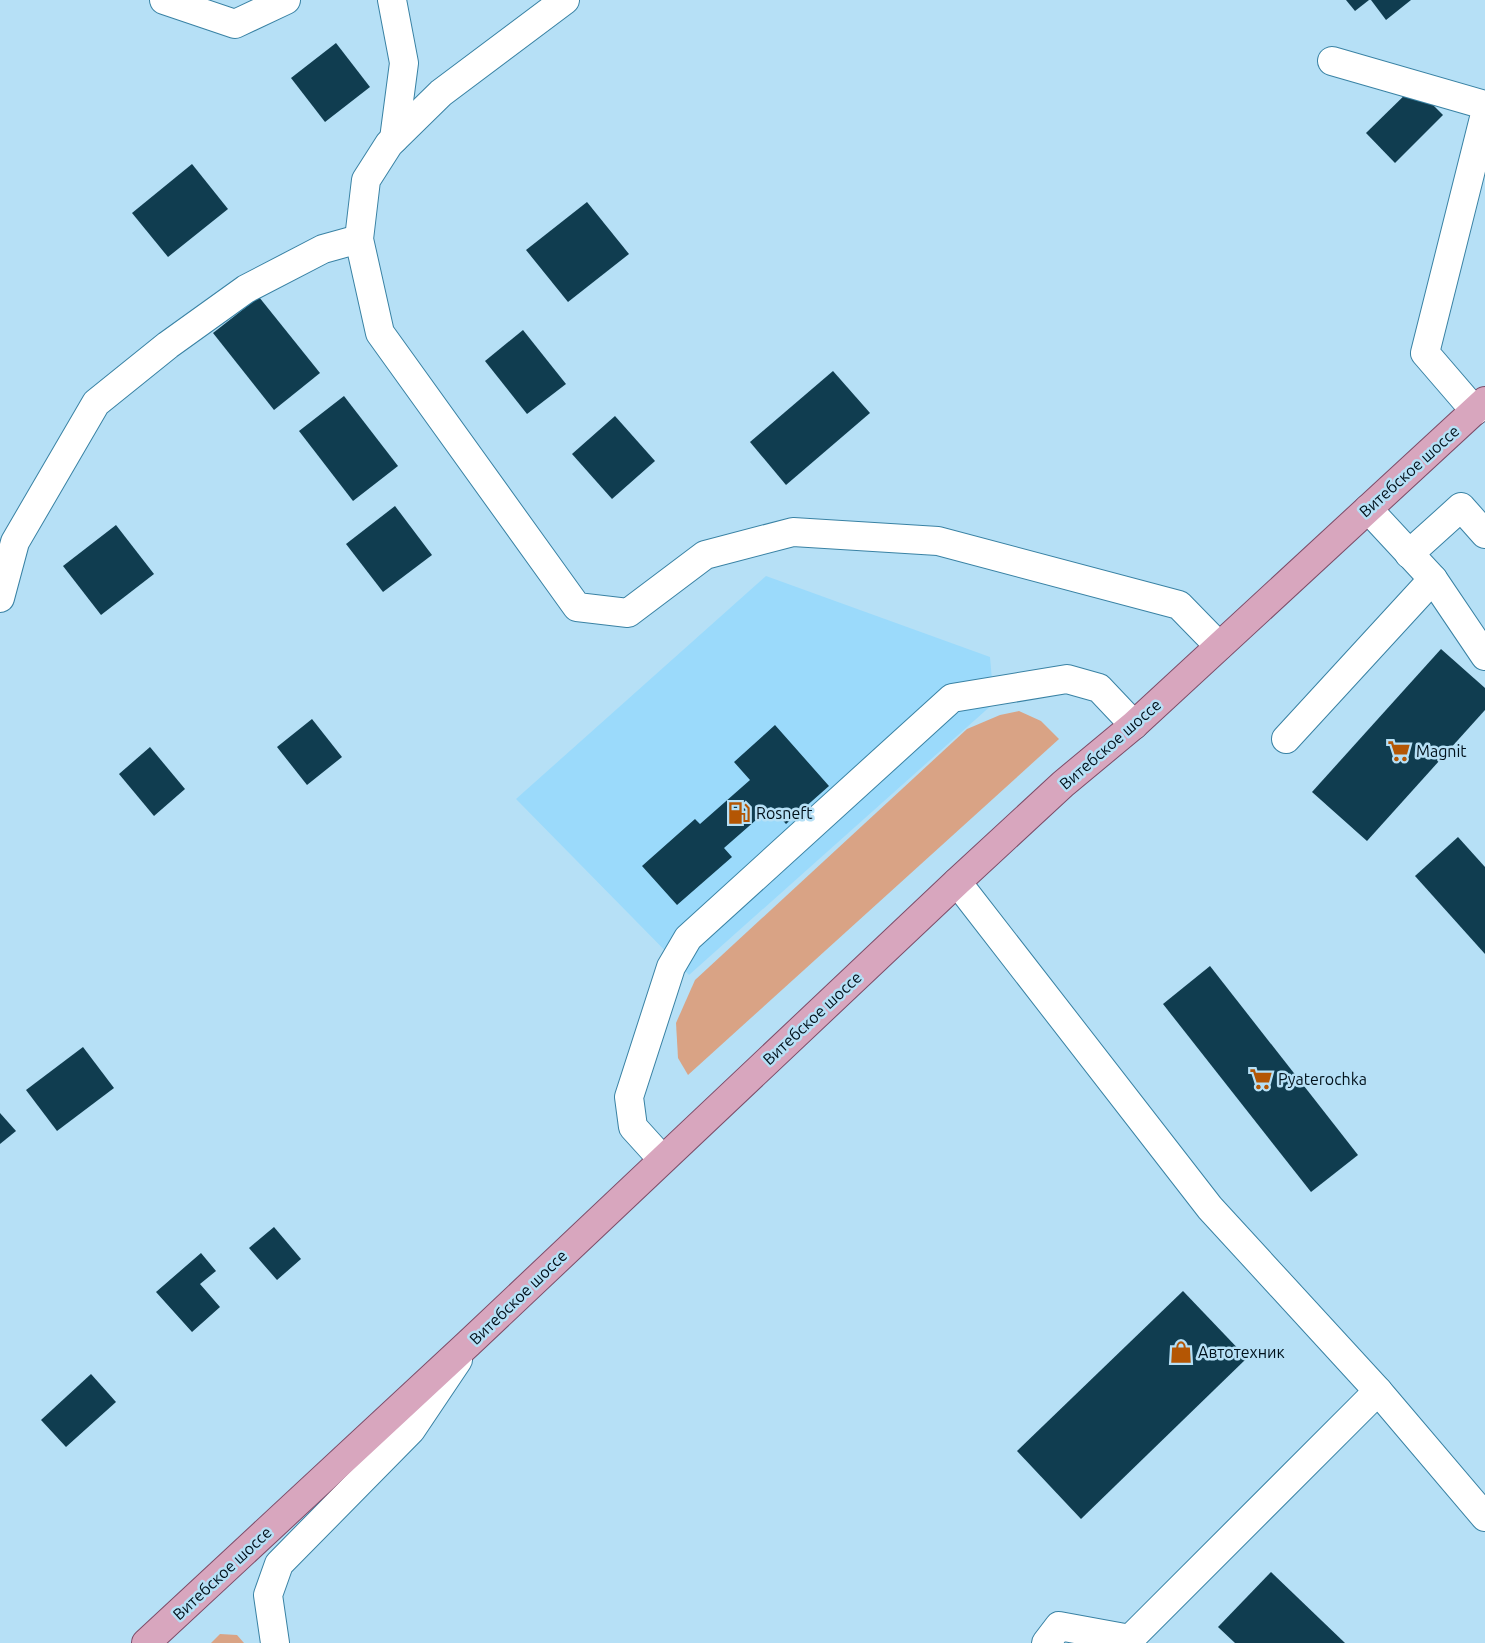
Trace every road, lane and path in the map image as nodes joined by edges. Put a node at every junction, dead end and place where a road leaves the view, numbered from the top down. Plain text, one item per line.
1 (164, 0) edge
2 (286, 0) edge
3 (392, 0) edge
4 (565, 0) edge
5 (1332, 61) dead end
6 (1485, 105) edge
7 (1485, 114) edge
8 (394, 139) junction
9 (359, 239) junction
10 (1480, 406) edge
11 (1368, 509) junction
12 (1485, 534) edge
13 (1409, 554) junction
14 (1432, 579) junction
15 (0, 598) edge
16 (1219, 646) junction
17 (1485, 656) edge
18 (1134, 725) junction
19 (1286, 739) dead end
20 (957, 882) junction
21 (662, 1159) junction
22 (469, 1343) junction
23 (1378, 1391) junction
24 (1485, 1517) edge
25 (146, 1643) edge
26 (275, 1643) edge
27 (1046, 1643) edge

1 - 2 street
3 - 8 street
4 - 8 street
5 - 6 street
7 - 10 street
8 - 9 street
9 - 15 street
9 - 16 street
10 - 11 main road, Витебское шоссе
11 - 13 street
11 - 16 main road, Витебское шоссе
12 - 13 street
13 - 14 street
14 - 17 street
14 - 19 street
16 - 18 main road, Витебское шоссе
18 - 20 main road, Витебское шоссе
18 - 21 street
20 - 21 main road, Витебское шоссе
20 - 23 street
21 - 22 main road, Витебское шоссе
22 - 25 main road, Витебское шоссе
22 - 26 street
23 - 24 street
23 - 27 street

